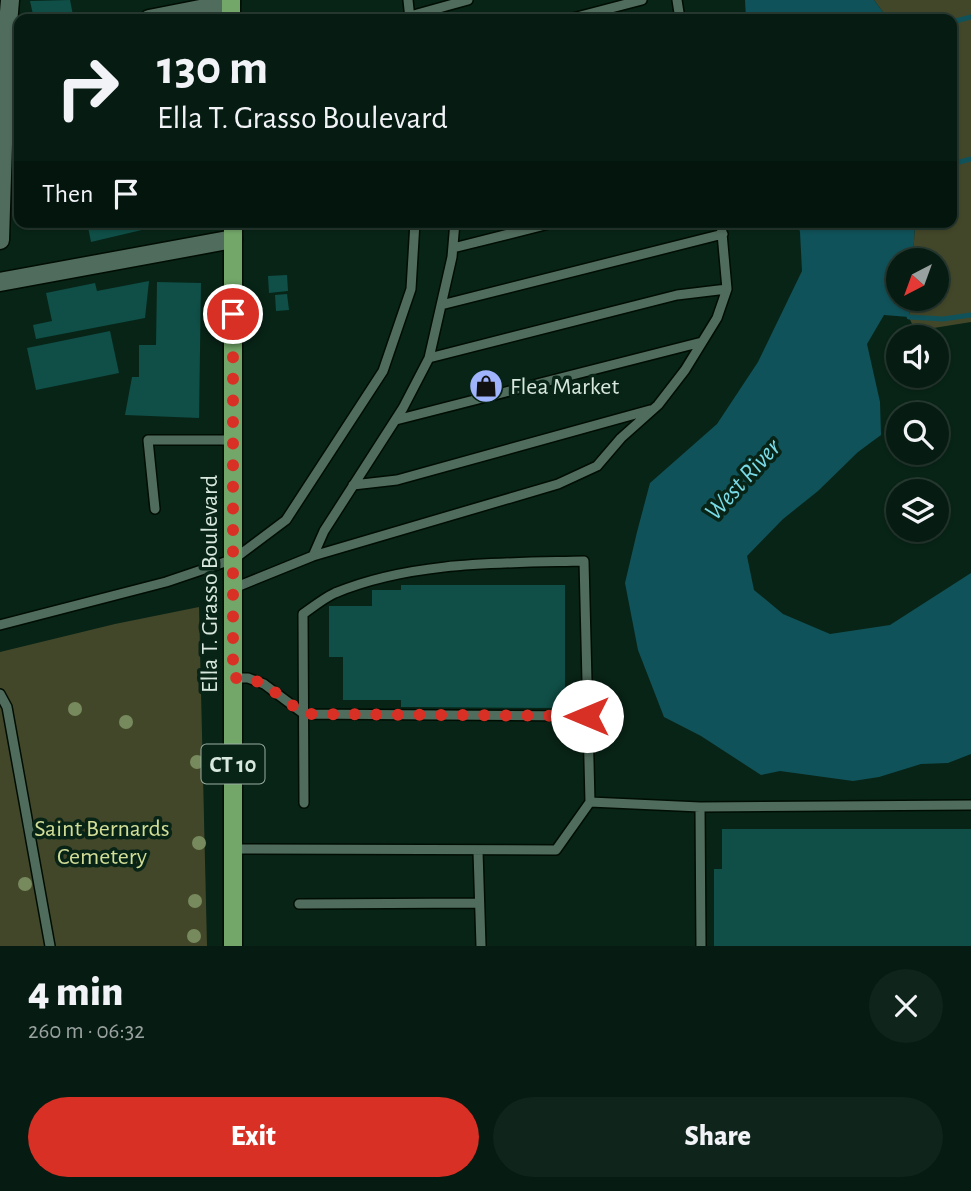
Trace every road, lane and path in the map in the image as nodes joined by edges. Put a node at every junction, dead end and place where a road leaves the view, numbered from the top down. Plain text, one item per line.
1 (10, 0) edge
2 (468, 0) edge
3 (642, 0) edge
4 (231, 7) edge
5 (183, 14) edge
6 (420, 14) edge
7 (588, 14) edge
8 (9, 48) edge
9 (415, 228) edge
10 (455, 228) edge
11 (533, 228) edge
12 (722, 228) edge
13 (233, 231) edge
14 (723, 234) junction
15 (0, 240) edge
16 (453, 248) junction
17 (0, 282) edge
18 (727, 289) junction
19 (441, 305) junction
20 (702, 342) junction
21 (429, 358) junction
22 (653, 410) junction
23 (396, 420) junction
24 (233, 440) junction
25 (354, 485) junction
26 (155, 509) dead end
27 (313, 556) junction
28 (234, 559) junction
29 (234, 588) junction
30 (0, 625) edge
31 (233, 678) junction
32 (0, 694) edge
33 (304, 714) junction
34 (587, 716) junction
35 (590, 802) junction
36 (304, 803) dead end
37 (971, 805) edge
38 (700, 807) junction
39 (233, 849) junction
40 (478, 851) junction
41 (479, 903) junction
42 (299, 904) dead end
43 (50, 946) edge
44 (233, 946) edge
45 (481, 946) edge
46 (701, 946) edge

1 - 8 street
2 - 6 lane
3 - 7 lane
4 - 5 street
8 - 15 street
9 - 28 lane
10 - 16 lane
11 - 16 lane
12 - 14 lane
13 - 17 street
13 - 24 main road, Ella T. Grasso Boulevard / CT 10
14 - 18 lane
14 - 19 lane
16 - 19 lane
18 - 20 lane
18 - 21 lane
19 - 21 lane
20 - 22 lane
20 - 23 lane
21 - 23 lane
22 - 25 lane
22 - 27 lane
23 - 25 lane
24 - 26 lane
24 - 28 main road, Ella T. Grasso Boulevard / CT 10
25 - 27 lane
27 - 29 lane
28 - 29 main road, Ella T. Grasso Boulevard / CT 10
28 - 30 lane
29 - 31 main road, Ella T. Grasso Boulevard / CT 10
31 - 33 lane
31 - 39 main road, Ella T. Grasso Boulevard / CT 10
32 - 43 lane
33 - 34 lane
33 - 34 lane
33 - 36 lane
34 - 35 lane
35 - 38 lane
35 - 40 lane
37 - 38 lane
38 - 46 lane
39 - 40 lane
39 - 44 main road, Ella T. Grasso Boulevard / CT 10
40 - 41 lane
41 - 42 lane
41 - 45 lane

